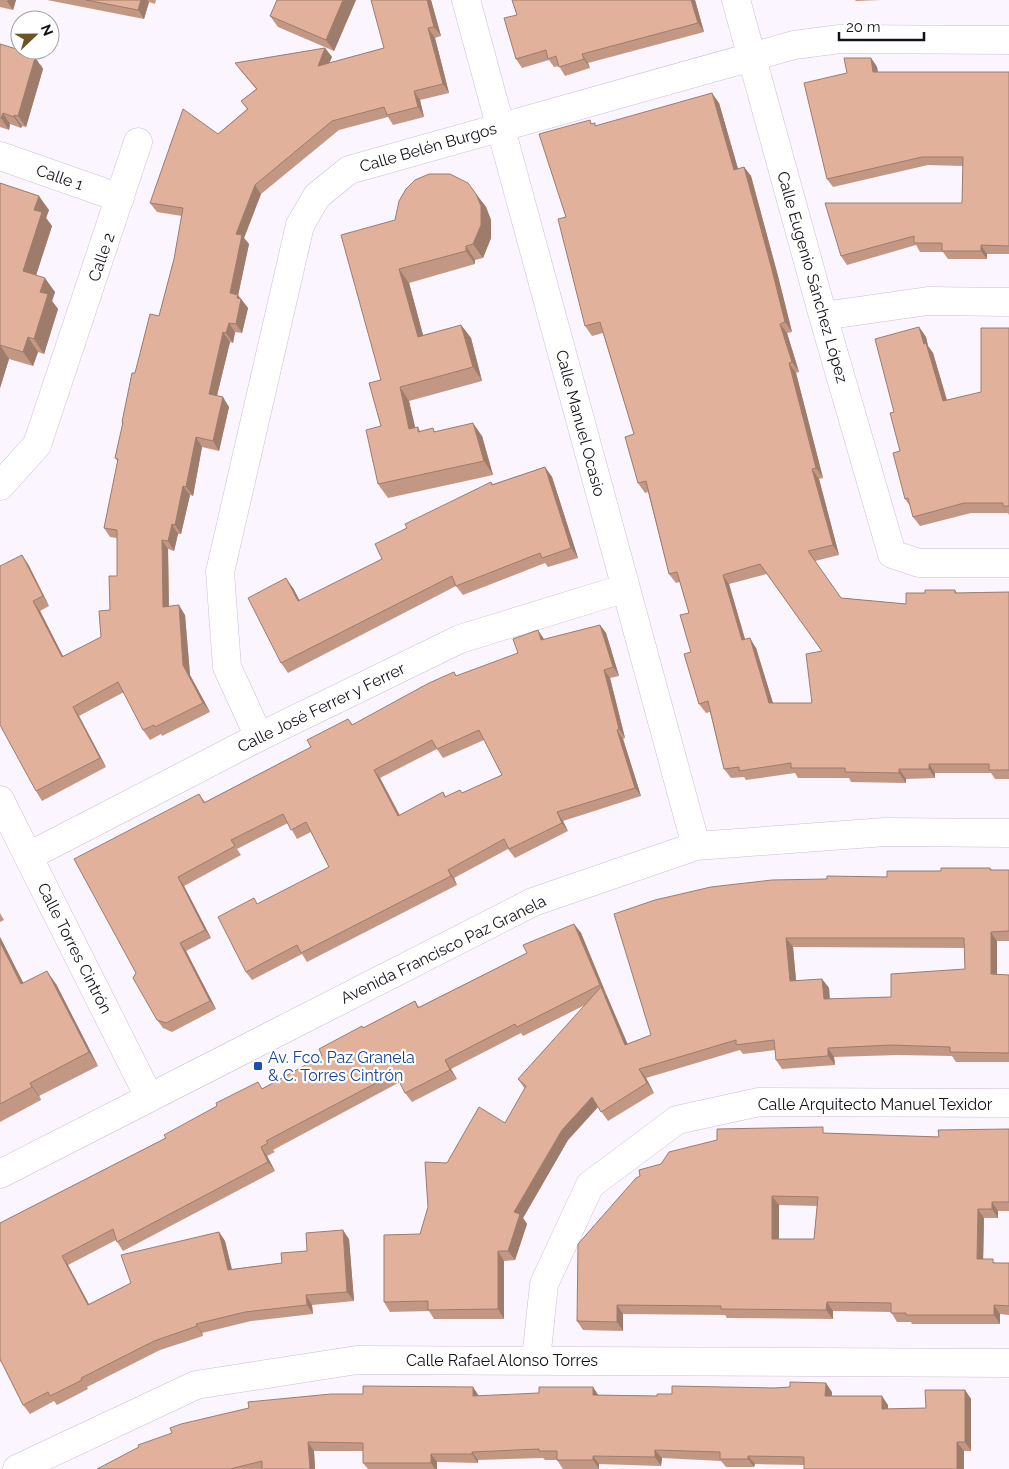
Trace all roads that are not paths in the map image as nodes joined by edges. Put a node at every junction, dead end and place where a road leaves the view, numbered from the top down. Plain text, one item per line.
1 (466, 0) edge
2 (736, 0) edge
3 (1009, 40) edge
4 (751, 57) junction
5 (502, 126) junction
6 (138, 142) dead end
7 (0, 156) edge
8 (120, 198) junction
9 (1009, 302) edge
10 (823, 316) junction
11 (0, 486) edge
12 (1009, 563) edge
13 (626, 588) junction
14 (259, 737) junction
15 (0, 800) edge
16 (1009, 833) edge
17 (696, 846) junction
18 (29, 856) junction
19 (150, 1097) junction
20 (1009, 1103) edge
21 (0, 1174) edge
22 (536, 1360) junction
23 (1009, 1363) edge
24 (0, 1460) edge
25 (5, 1469) edge
26 (17, 1469) edge

1 - 5 street, Calle Manuel Ocasio
2 - 4 street, Calle Eugenio Sánchez López
3 - 4 street, Calle Belén Burgos
4 - 5 street, Calle Belén Burgos
4 - 10 street, Calle Eugenio Sánchez López
5 - 13 street, Calle Manuel Ocasio
5 - 14 street, Calle Belén Burgos
6 - 8 street, Calle 2
7 - 8 street, Calle 1
8 - 11 street, Calle 2
9 - 10 street
10 - 12 street, Calle Eugenio Sánchez López
13 - 14 street, Calle José Ferrer y Ferrer
13 - 17 street, Calle Manuel Ocasio
14 - 18 street, Calle José Ferrer y Ferrer
15 - 18 street, Calle Torres Cintrón
16 - 17 street, Avenida Francisco Paz Granela
17 - 19 street, Avenida Francisco Paz Granela
18 - 19 street, Calle Torres Cintrón
19 - 21 street, Avenida Francisco Paz Granela
20 - 22 street, Calle Arquitecto Manuel Texidor
22 - 23 street, Calle Rafael Alonso Torres
22 - 26 street, Calle Rafael Alonso Torres
24 - 25 street

